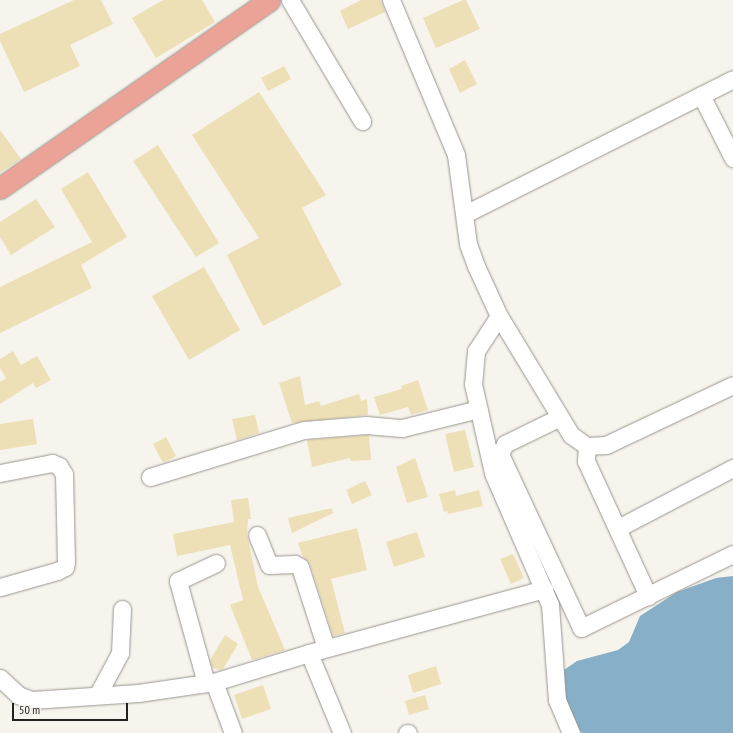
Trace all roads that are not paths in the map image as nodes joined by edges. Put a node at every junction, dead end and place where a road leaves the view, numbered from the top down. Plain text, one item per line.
1 (269, 0) edge
2 (290, 0) edge
3 (391, 0) edge
4 (733, 79) edge
5 (701, 95) junction
6 (362, 121) dead end
7 (733, 158) edge
8 (0, 188) edge
9 (465, 214) junction
10 (499, 316) junction
11 (733, 385) edge
12 (479, 409) junction
13 (558, 418) junction
14 (587, 446) junction
15 (733, 468) edge
16 (0, 473) edge
17 (150, 477) dead end
18 (618, 528) junction
19 (257, 535) dead end
20 (733, 554) edge
21 (216, 564) dead end
22 (0, 587) edge
23 (544, 589) junction
24 (648, 596) junction
25 (122, 609) dead end
26 (326, 648) junction
27 (309, 653) junction
28 (0, 678) edge
29 (210, 682) junction
30 (98, 694) junction
31 (233, 733) edge
32 (342, 733) edge
33 (571, 733) edge

1 - 8 main road
2 - 6 street
3 - 9 street
4 - 5 street
5 - 7 street
5 - 9 street
9 - 10 street
10 - 12 street
10 - 13 street
11 - 14 street
12 - 17 street
12 - 23 street
13 - 14 street
13 - 24 street
14 - 18 street
15 - 18 street
16 - 22 street
18 - 24 street
19 - 26 street
20 - 24 street
21 - 29 street
23 - 26 street
23 - 33 street
25 - 30 street
26 - 27 street
27 - 29 street
27 - 32 street
28 - 30 street
29 - 30 street
29 - 31 street

